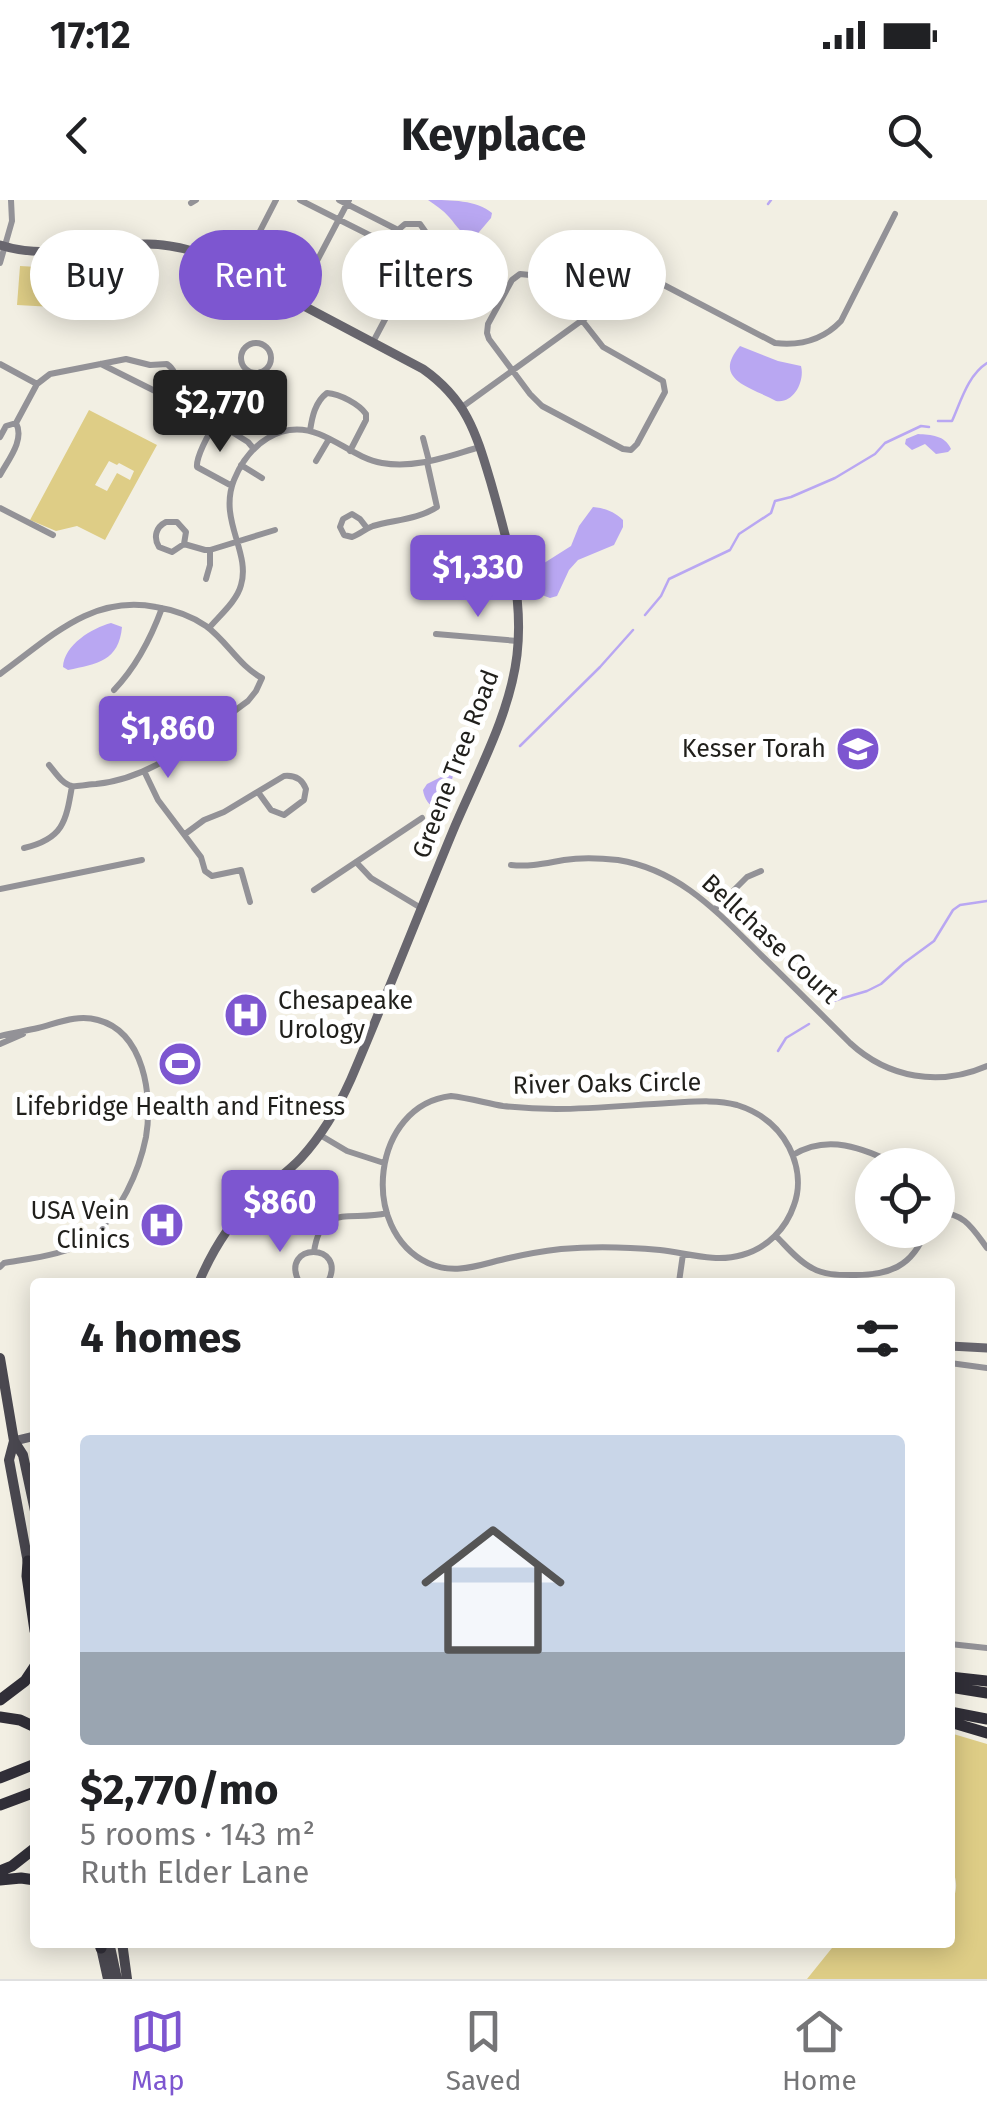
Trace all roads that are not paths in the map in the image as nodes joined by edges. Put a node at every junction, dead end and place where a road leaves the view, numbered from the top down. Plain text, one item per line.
1 (11, 200) edge
2 (276, 200) edge
3 (300, 200) edge
4 (345, 201) edge
5 (895, 214) dead end
6 (339, 219) junction
7 (261, 230) edge
8 (360, 230) edge
9 (398, 230) joint
10 (425, 230) edge
11 (2, 246) edge
12 (179, 248) edge
13 (322, 251) edge
14 (0, 263) edge
15 (322, 315) edge
16 (384, 320) edge
17 (582, 321) junction
18 (373, 342) junction
19 (0, 364) edge
20 (101, 364) junction
21 (513, 371) junction
22 (260, 372) junction
23 (37, 384) junction
24 (462, 407) junction
25 (16, 423) junction
26 (310, 431) junction
27 (279, 432) junction
28 (0, 437) edge
29 (424, 438) dead end
30 (329, 439) junction
31 (480, 447) junction
32 (253, 448) junction
33 (350, 451) junction
34 (316, 461) dead end
35 (428, 461) junction
36 (241, 465) junction
37 (0, 475) edge
38 (262, 478) dead end
39 (232, 486) junction
40 (0, 508) edge
41 (368, 528) dead end
42 (275, 530) dead end
43 (54, 535) dead end
44 (236, 542) junction
45 (184, 544) junction
46 (210, 550) junction
47 (206, 578) dead end
48 (162, 608) junction
49 (208, 628) junction
50 (436, 634) dead end
51 (518, 641) junction
52 (0, 674) edge
53 (114, 690) dead end
54 (49, 765) dead end
55 (145, 772) junction
56 (72, 786) junction
57 (258, 792) junction
58 (422, 818) dead end
59 (185, 834) junction
60 (24, 848) dead end
61 (142, 860) dead end
62 (356, 862) junction
63 (511, 864) dead end
64 (762, 871) dead end
65 (0, 889) edge
66 (314, 890) dead end
67 (250, 902) dead end
68 (422, 909) junction
69 (715, 909) junction
70 (0, 1040) edge
71 (987, 1066) edge
72 (320, 1135) junction
73 (855, 1149) edge
74 (792, 1154) junction
75 (384, 1163) junction
76 (387, 1213) junction
77 (955, 1215) edge
78 (776, 1236) junction
79 (918, 1248) edge
80 (987, 1248) edge
81 (314, 1252) junction
82 (682, 1254) junction
83 (1, 1264) edge
84 (201, 1278) edge
85 (297, 1278) edge
86 (330, 1278) edge
87 (679, 1278) edge
88 (955, 1346) edge
89 (987, 1348) edge
90 (0, 1358) edge
91 (955, 1365) edge
92 (987, 1368) edge
93 (30, 1437) edge
94 (14, 1441) junction
95 (0, 1444) edge
96 (30, 1488) edge
97 (28, 1560) junction
98 (30, 1569) edge
99 (30, 1597) edge
100 (955, 1645) edge
101 (987, 1648) edge
102 (30, 1674) edge
103 (955, 1678) edge
104 (987, 1682) edge
105 (955, 1688) edge
106 (987, 1693) edge
107 (0, 1700) edge
108 (955, 1713) edge
109 (0, 1717) edge
110 (987, 1719) edge
111 (955, 1723) edge
112 (30, 1725) edge
113 (987, 1732) edge
114 (30, 1766) edge
115 (0, 1778) edge
116 (30, 1794) edge
117 (0, 1805) edge
118 (30, 1852) edge
119 (0, 1871) edge
120 (30, 1879) edge
121 (0, 1880) edge
122 (103, 1948) edge
123 (104, 1948) edge
124 (123, 1948) edge
125 (108, 1979) edge
126 (116, 1979) edge
127 (128, 1979) edge

1 - 11 street
2 - 7 street
3 - 6 street
4 - 6 street
4 - 9 street
5 - 17 street
6 - 8 street
6 - 13 street
9 - 10 street
11 - 12 street, Greene Tree Road
11 - 14 street
15 - 18 street, Greene Tree Road
16 - 18 street
17 - 21 street
17 - 21 street
17 - 21 street
18 - 24 street, Greene Tree Road
19 - 23 street
20 - 20 street
20 - 23 street
21 - 24 street
22 - 22 street
22 - 27 street
23 - 25 street
24 - 31 street, Greene Tree Road
25 - 28 street
25 - 37 street
26 - 27 street
26 - 30 street
26 - 33 street
27 - 32 street
29 - 35 street
30 - 33 street
30 - 34 street
31 - 35 street
31 - 51 street, Greene Tree Road
32 - 36 street
32 - 39 street
33 - 35 street
35 - 41 street
36 - 38 street
36 - 39 street
39 - 44 street
40 - 43 street
42 - 44 street
44 - 46 street
44 - 49 street
45 - 45 street
45 - 46 street
46 - 47 street
48 - 49 street
48 - 52 street
48 - 53 street
49 - 55 street
50 - 51 street
51 - 68 street, Greene Tree Road
54 - 56 street
55 - 56 street
55 - 59 street
56 - 60 street
57 - 57 street
57 - 59 street
58 - 62 street
59 - 67 street
61 - 65 street
62 - 66 street
62 - 68 street
63 - 69 street, Bellchase Court
64 - 69 street
68 - 72 street, Greene Tree Road
69 - 71 street, Bellchase Court
70 - 83 street
72 - 75 street
72 - 84 street, Greene Tree Road
73 - 74 street
74 - 75 street, River Oaks Circle
74 - 78 street
75 - 76 street, River Oaks Circle
76 - 81 street
76 - 82 street
77 - 80 street
78 - 79 street
78 - 82 street
81 - 85 street
81 - 86 street
82 - 87 street
88 - 89 street
90 - 94 main road
91 - 92 street
93 - 94 street
94 - 95 street
94 - 96 main road
94 - 97 main road
97 - 98 main road
97 - 99 highway
100 - 101 street
102 - 107 highway
103 - 104 highway
105 - 106 highway
108 - 110 highway
109 - 112 highway
111 - 113 highway
114 - 115 highway
116 - 117 highway
118 - 119 highway
120 - 121 highway
122 - 125 main road
123 - 126 main road
124 - 127 main road

